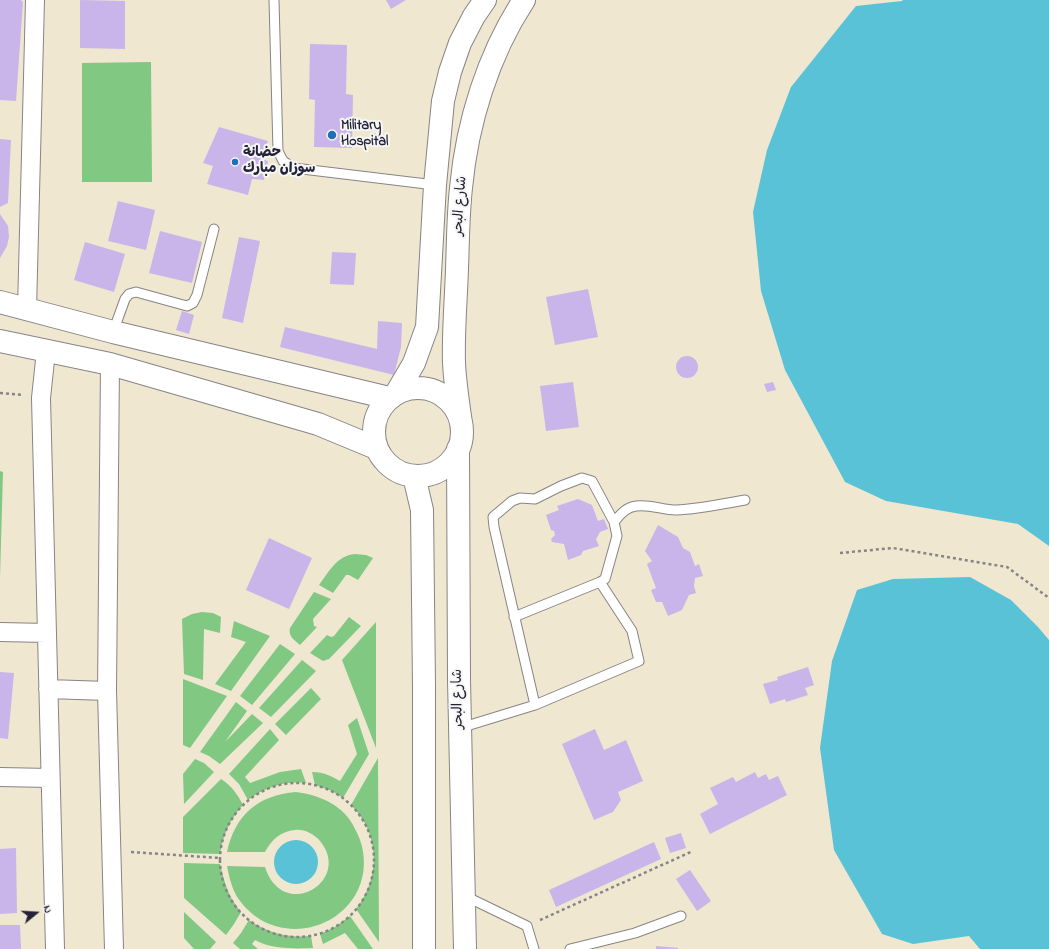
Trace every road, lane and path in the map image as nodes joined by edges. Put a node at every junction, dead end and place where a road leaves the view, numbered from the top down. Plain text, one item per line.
1 (35, 0) edge
2 (274, 0) edge
3 (485, 0) edge
4 (524, 0) edge
5 (435, 185) junction
6 (214, 228) dead end
7 (0, 302) edge
8 (27, 309) junction
9 (427, 327) junction
10 (113, 332) junction
11 (454, 333) junction
12 (0, 341) edge
13 (46, 351) junction
14 (110, 364) junction
15 (393, 395) junction
16 (461, 423) junction
17 (376, 448) junction
18 (458, 449) junction
19 (414, 476) junction
20 (744, 500) dead end
21 (614, 522) junction
22 (840, 553) dead end
23 (600, 582) junction
24 (1049, 598) edge
25 (514, 617) junction
26 (0, 632) edge
27 (47, 633) junction
28 (459, 680) junction
29 (424, 686) junction
30 (48, 689) junction
31 (107, 691) junction
32 (535, 705) junction
33 (460, 728) junction
34 (0, 777) edge
35 (50, 778) junction
36 (112, 851) junction
37 (693, 851) dead end
38 (220, 858) junction
39 (464, 895) junction
40 (680, 916) dead end
41 (527, 926) junction
42 (55, 949) edge
43 (114, 949) edge
44 (424, 949) edge
45 (465, 949) edge
46 (534, 949) edge
47 (570, 949) edge

1 - 8 street
2 - 5 lane
3 - 5 main road, شارع البحر
4 - 11 main road, شارع البحر
5 - 9 main road, شارع البحر
6 - 10 lane
7 - 8 main road
8 - 10 main road
9 - 11 main road
9 - 15 main road, شارع البحر
10 - 15 main road
11 - 16 main road, شارع البحر
12 - 13 main road
13 - 14 main road
13 - 27 street
14 - 17 main road
14 - 31 street
15 - 16 main road
15 - 17 main road
16 - 18 main road
17 - 19 main road
18 - 19 main road
18 - 28 main road, شارع البحر
19 - 29 main road
20 - 21 lane
21 - 23 lane
21 - 25 lane
22 - 24 path
23 - 25 lane
23 - 32 lane
25 - 32 lane
26 - 27 street
27 - 30 street
28 - 29 main road
28 - 33 main road, شارع البحر
29 - 44 main road
30 - 31 street
30 - 35 street
31 - 36 street
32 - 33 lane
33 - 39 main road, شارع البحر
34 - 35 street
35 - 42 street
36 - 38 path
36 - 43 street
37 - 41 path
38 - 38 path
39 - 41 lane
39 - 45 main road, شارع البحر
40 - 47 lane
41 - 46 lane

